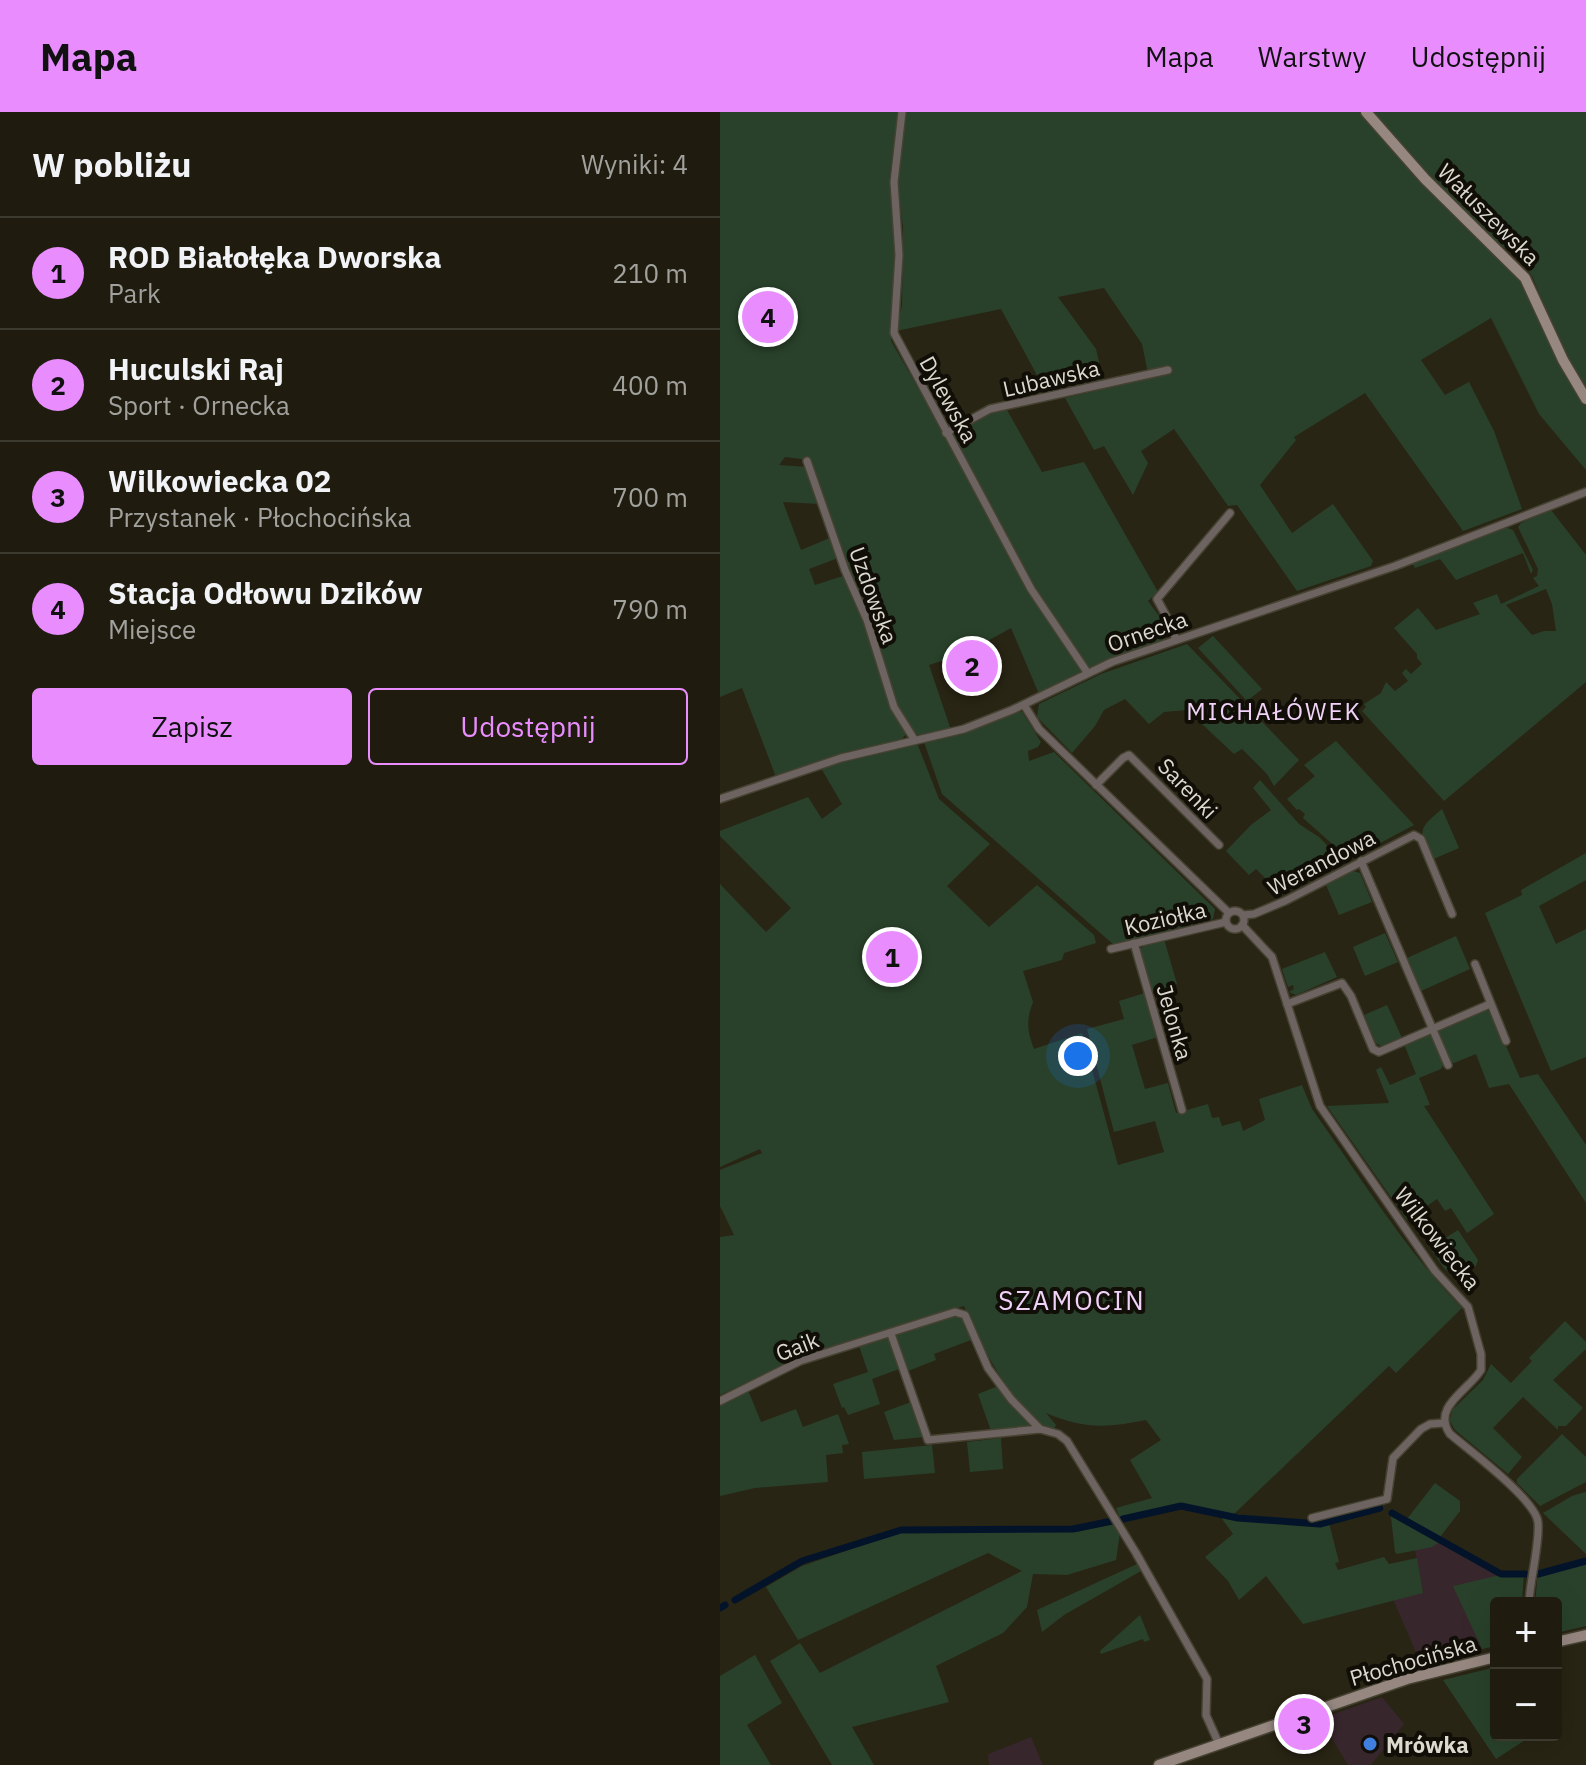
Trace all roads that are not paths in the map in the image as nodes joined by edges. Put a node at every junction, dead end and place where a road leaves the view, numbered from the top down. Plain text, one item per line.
1 (902, 112) edge
2 (1366, 112) edge
3 (1168, 370) dead end
4 (1586, 399) edge
5 (946, 433) junction
6 (807, 461) dead end
7 (1586, 492) edge
8 (1230, 513) dead end
9 (1176, 640) junction
10 (1087, 672) junction
11 (1024, 705) junction
12 (914, 739) junction
13 (1096, 785) junction
14 (720, 799) edge
15 (1219, 845) dead end
16 (1361, 861) junction
17 (1452, 914) dead end
18 (1243, 915) junction
19 (1228, 917) junction
20 (1242, 925) junction
21 (1134, 943) junction
22 (1111, 949) dead end
23 (1475, 964) dead end
24 (1287, 1004) junction
25 (1490, 1004) junction
26 (1432, 1029) junction
27 (1506, 1041) dead end
28 (1448, 1065) dead end
29 (1182, 1110) dead end
30 (891, 1334) junction
31 (720, 1401) edge
32 (1444, 1423) junction
33 (1040, 1429) junction
34 (1312, 1518) dead end
35 (1530, 1597) edge
36 (1586, 1635) edge
37 (1562, 1641) edge
38 (1490, 1658) edge
39 (1219, 1744) junction
40 (1159, 1765) edge

1 - 5 street, Dylewska
2 - 4 main road, Wałuszewska
3 - 5 street, Lubawska
5 - 10 street, Dylewska
6 - 12 street, Uzdowska
7 - 9 street, Ornecka
8 - 9 street
9 - 10 street, Ornecka
10 - 11 street, Ornecka
11 - 12 street, Ornecka
11 - 13 street
12 - 14 street, Ornecka
13 - 15 street, Sarenki
13 - 19 street
16 - 17 street, Werandowa
16 - 18 street, Werandowa
16 - 26 street
18 - 19 street
18 - 20 street
19 - 20 street
19 - 21 street, Koziołka
20 - 24 street, Wilkowiecka
21 - 22 street, Koziołka
21 - 29 street, Jelonka
23 - 25 street
24 - 26 street
24 - 32 street, Wilkowiecka
25 - 26 street
25 - 27 street
26 - 28 street
30 - 31 street, Gaik
30 - 33 street, Gaik
30 - 33 street
32 - 34 street
32 - 35 street
33 - 39 street
36 - 37 main road
38 - 39 main road, Płochocińska
39 - 40 main road, Płochocińska

